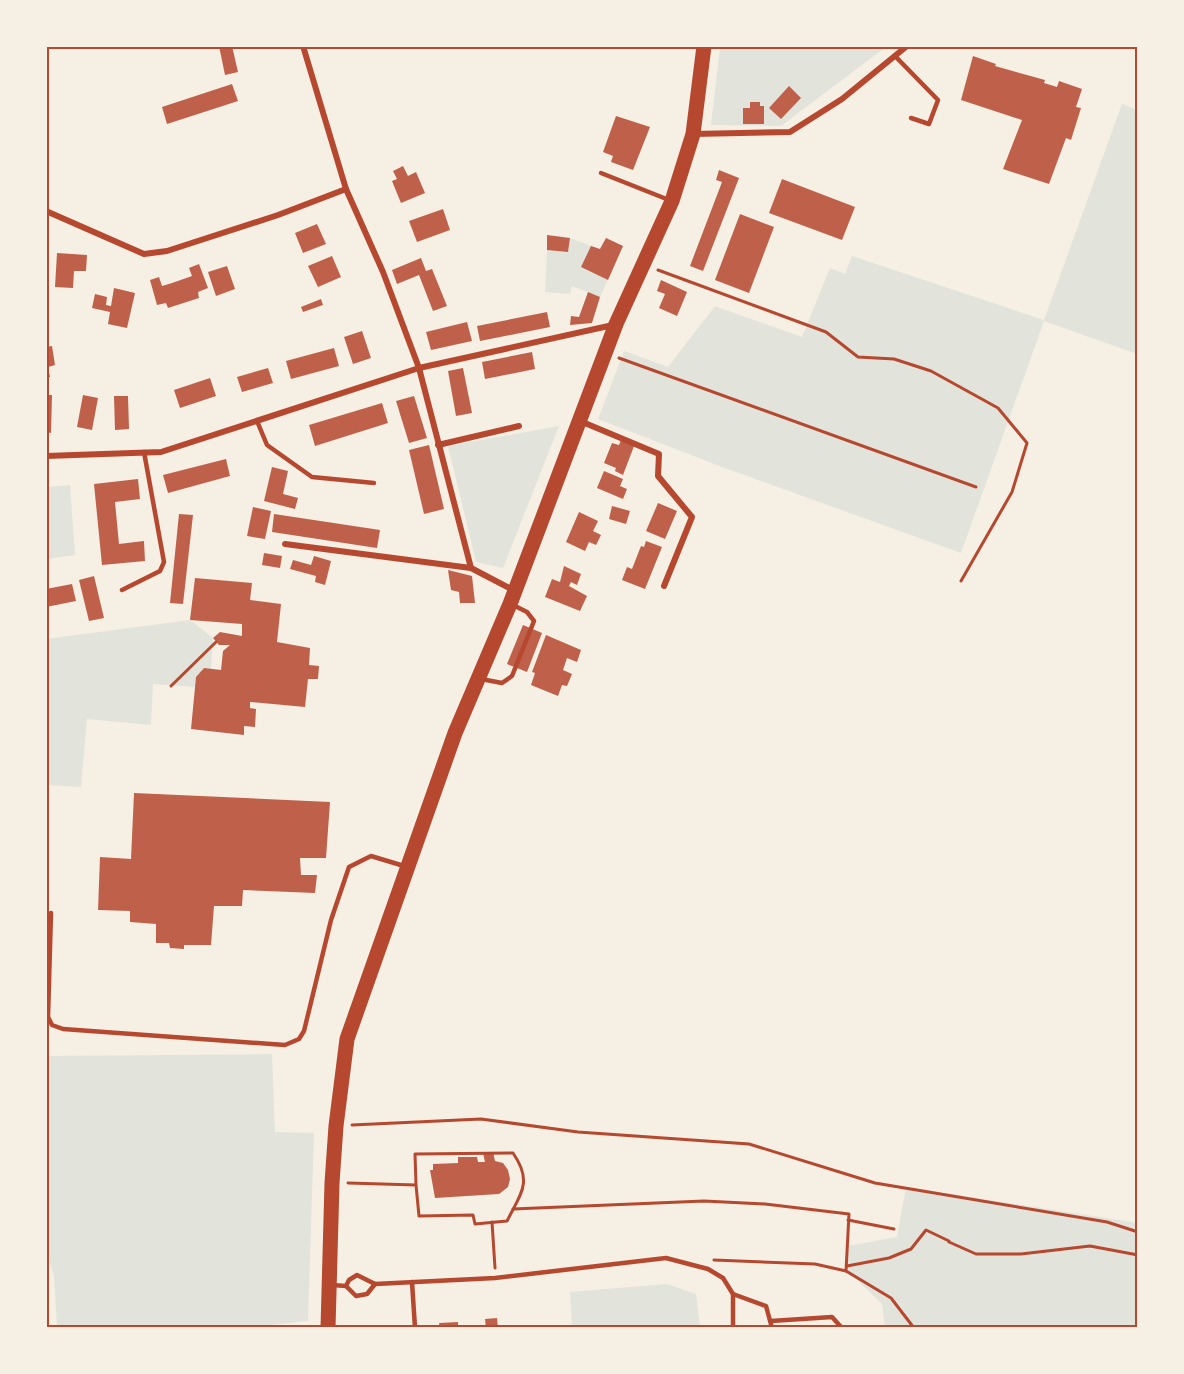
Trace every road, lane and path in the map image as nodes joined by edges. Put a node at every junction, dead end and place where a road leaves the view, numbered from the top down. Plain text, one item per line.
1 (303, 46) edge
2 (704, 46) edge
3 (907, 46) edge
4 (895, 56) junction
5 (911, 118) dead end
6 (693, 134) junction
7 (601, 172) dead end
8 (346, 189) junction
9 (672, 201) junction
10 (46, 211) edge
11 (643, 265) junction
12 (616, 324) junction
13 (605, 353) junction
14 (419, 368) junction
15 (579, 420) junction
16 (257, 421) junction
17 (519, 426) dead end
18 (438, 444) junction
19 (144, 452) junction
20 (46, 456) edge
21 (374, 483) dead end
22 (976, 487) dead end
23 (285, 544) dead end
24 (471, 568) junction
25 (961, 581) dead end
26 (664, 586) dead end
27 (122, 590) dead end
28 (513, 598) junction
29 (216, 642) dead end
30 (480, 679) junction
31 (171, 686) dead end
32 (406, 867) junction
33 (51, 913) dead end
34 (336, 1126) junction
35 (332, 1183) junction
36 (416, 1185) junction
37 (513, 1209) junction
38 (848, 1220) junction
39 (492, 1222) junction
40 (894, 1229) dead end
41 (1137, 1232) edge
42 (1137, 1255) edge
43 (712, 1260) dead end
44 (846, 1266) junction
45 (846, 1271) junction
46 (495, 1278) junction
47 (412, 1282) junction
48 (375, 1284) junction
49 (329, 1285) junction
50 (346, 1287) junction
51 (734, 1293) junction
52 (771, 1321) junction
53 (328, 1328) edge
54 (415, 1328) edge
55 (734, 1328) edge
56 (772, 1328) edge
57 (842, 1328) edge
58 (914, 1328) edge

1 - 8 street
2 - 6 main road
3 - 4 street
4 - 5 lane
4 - 6 street
6 - 9 main road
7 - 9 lane
8 - 10 street
8 - 14 street
9 - 11 main road
11 - 12 main road
11 - 25 path
12 - 13 main road
12 - 14 street
13 - 15 main road
13 - 22 path
14 - 16 street
14 - 18 street
15 - 26 street
15 - 28 main road
16 - 19 street
16 - 21 lane
17 - 18 street
18 - 24 street
19 - 20 street
19 - 27 lane
23 - 24 street
24 - 28 street
28 - 30 main road
28 - 30 lane
29 - 31 path
30 - 32 main road
32 - 33 lane
32 - 34 main road
34 - 35 main road
34 - 41 path
35 - 36 path
35 - 49 main road
36 - 37 path
36 - 39 path
37 - 38 path
37 - 39 path
38 - 40 path
38 - 44 path
39 - 46 path
42 - 44 path
43 - 45 path
44 - 45 path
45 - 58 path
46 - 47 lane
46 - 51 lane
47 - 48 lane
47 - 54 lane
48 - 50 lane
48 - 50 lane
49 - 50 lane
49 - 53 main road
51 - 52 lane
51 - 55 lane
52 - 56 lane
52 - 57 lane

